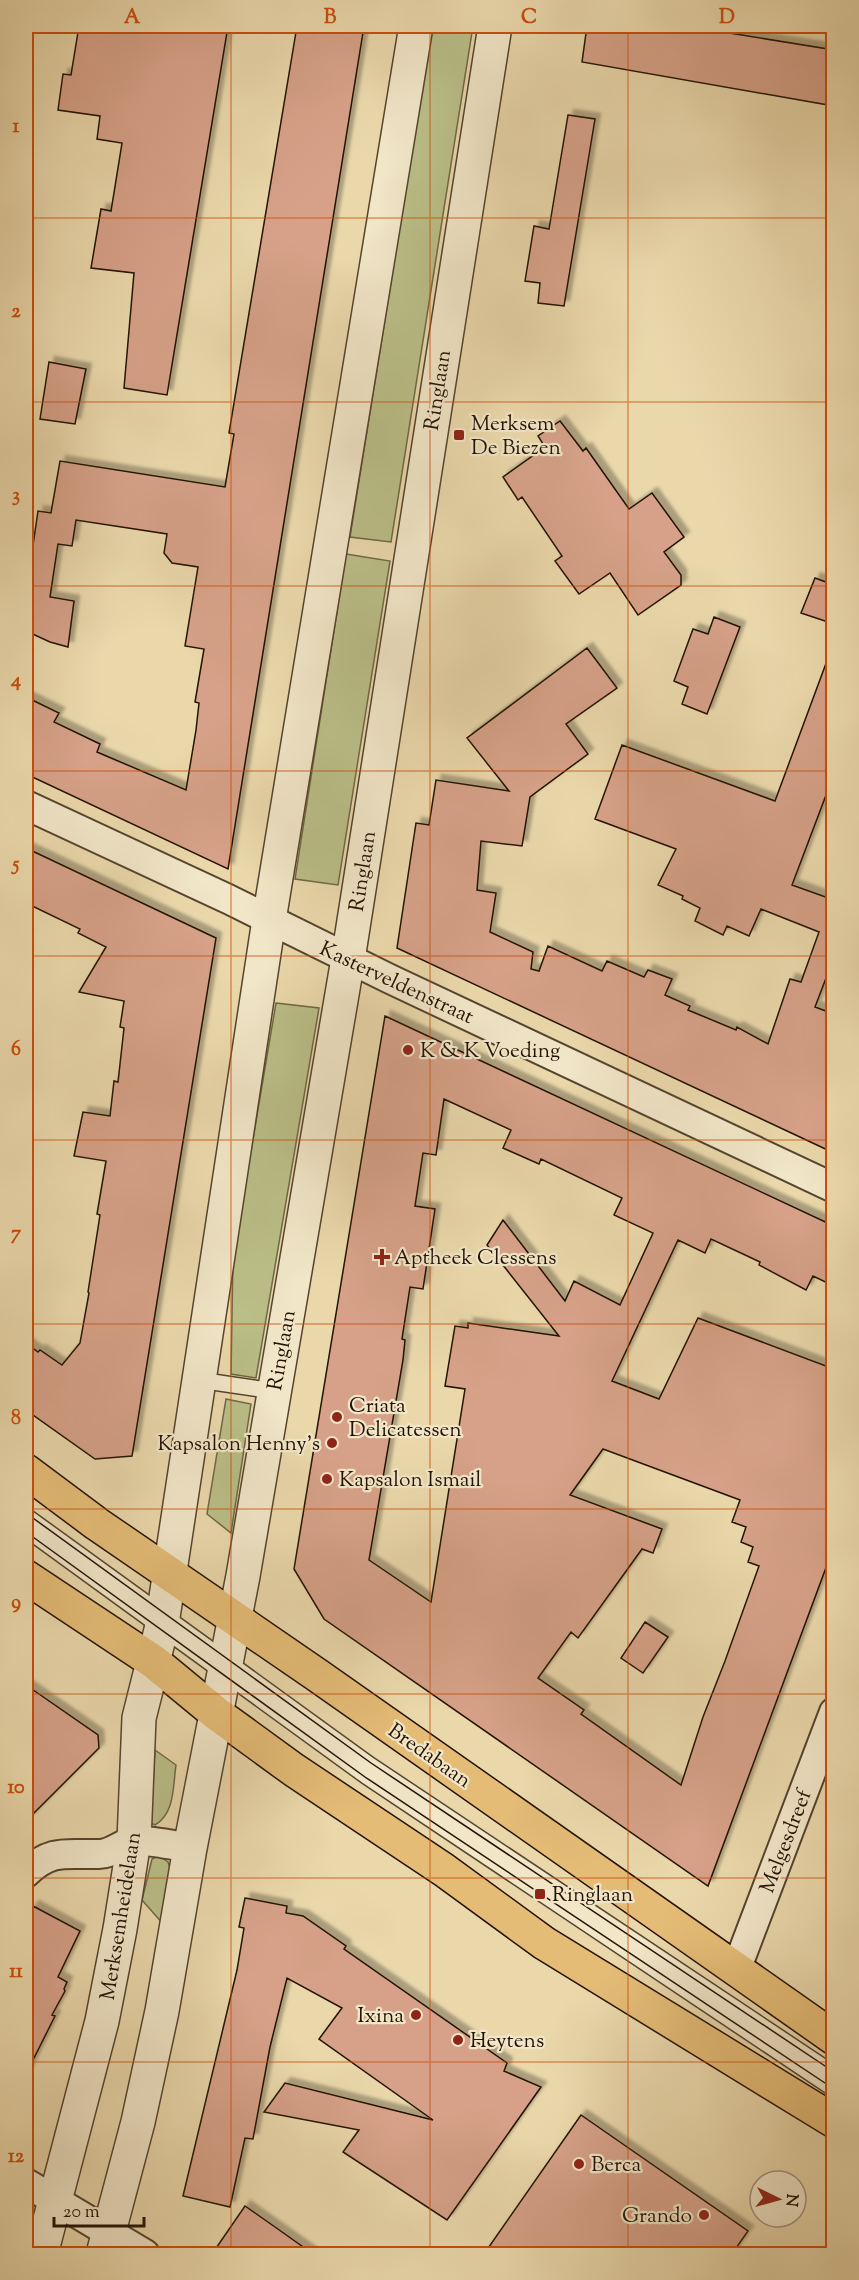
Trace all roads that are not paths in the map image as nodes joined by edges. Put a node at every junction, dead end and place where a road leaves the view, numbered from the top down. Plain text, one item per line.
1 (416, 26) edge
2 (495, 26) edge
3 (26, 805) edge
4 (269, 920) junction
5 (348, 959) junction
6 (834, 1188) edge
7 (199, 1380) junction
8 (274, 1391) junction
9 (26, 1472) edge
10 (26, 1516) edge
11 (26, 1529) edge
12 (169, 1573) junction
13 (26, 1577) edge
14 (235, 1619) junction
15 (162, 1622) junction
16 (154, 1662) junction
17 (225, 1668) junction
18 (834, 1712) edge
19 (217, 1713) junction
20 (134, 1841) junction
21 (190, 1848) junction
22 (26, 1873) edge
23 (736, 1970) junction
24 (834, 2038) edge
25 (834, 2074) edge
26 (834, 2089) edge
27 (834, 2121) edge
28 (26, 2183) edge
29 (56, 2200) junction
30 (106, 2244) edge
31 (41, 2254) edge
32 (146, 2254) edge

1 - 4 street
2 - 5 street, Ringlaan
3 - 4 street, Kasterveldenstraat
4 - 5 street, Kasterveldenstraat
4 - 7 street
5 - 6 street, Kasterveldenstraat
5 - 8 street, Ringlaan
7 - 8 lane
7 - 12 street
8 - 14 street, Ringlaan
9 - 12 main road, Bredabaan
10 - 15 lane
11 - 15 lane
12 - 14 main road, Bredabaan
12 - 15 street, Merksemheidelaan
13 - 16 main road
14 - 17 street, Ringlaan
14 - 23 main road, Bredabaan
15 - 16 street, Merksemheidelaan
15 - 17 lane
16 - 19 main road
16 - 20 street, Merksemheidelaan
17 - 19 street, Ringlaan
17 - 25 lane
17 - 26 lane
18 - 23 street, Melgesdreef
19 - 21 street
19 - 27 main road
20 - 21 street
20 - 22 street
20 - 29 street, Merksemheidelaan
21 - 30 street
23 - 24 main road, Bredabaan
28 - 29 street
29 - 30 street
29 - 31 street, Merksemheidelaan
30 - 32 street

